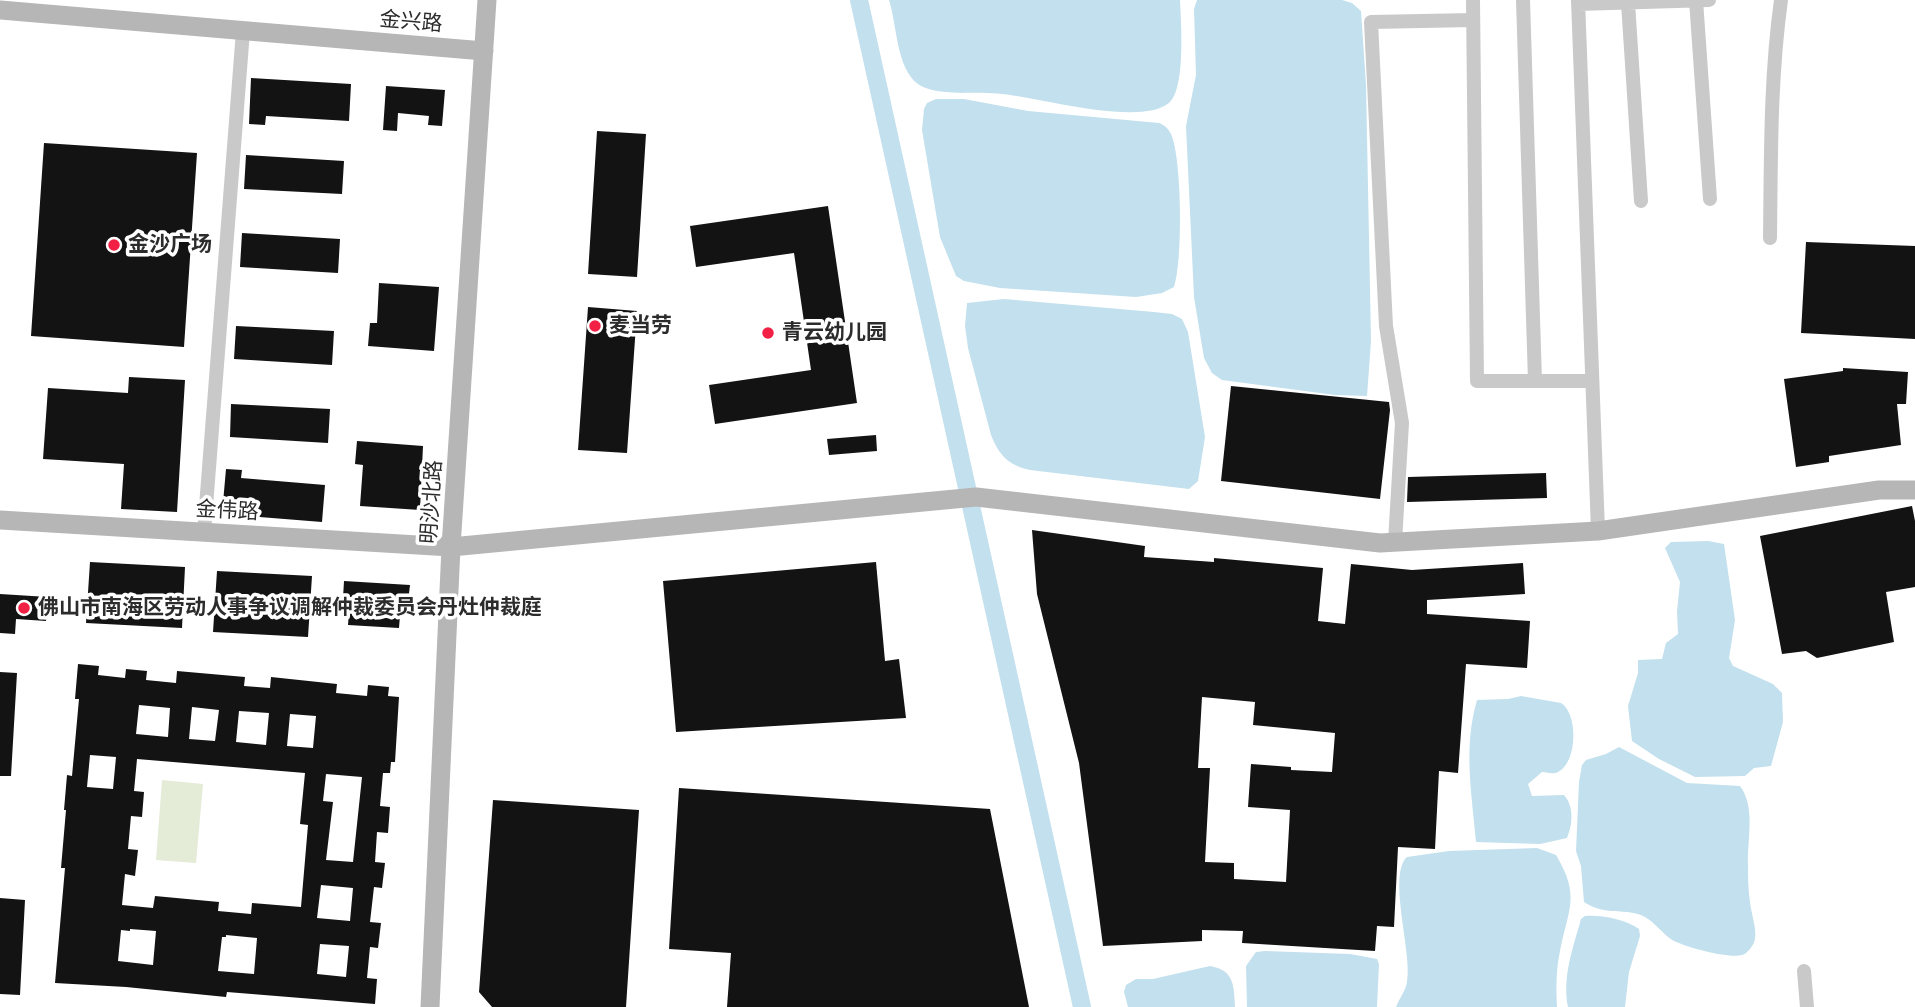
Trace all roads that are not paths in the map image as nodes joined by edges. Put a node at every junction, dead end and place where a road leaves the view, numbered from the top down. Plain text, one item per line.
1 (487, 0) edge
2 (1473, 0) edge
3 (1523, 0) edge
4 (1696, 0) edge
5 (1709, 0) edge
6 (1781, 0) edge
7 (1578, 2) edge
8 (1628, 3) junction
9 (0, 10) edge
10 (1473, 20) junction
11 (243, 31) junction
12 (484, 51) junction
13 (1710, 199) dead end
14 (1642, 201) dead end
15 (1770, 238) dead end
16 (1535, 381) junction
17 (1592, 381) junction
18 (1915, 490) edge
19 (0, 520) edge
20 (1598, 531) junction
21 (204, 532) junction
22 (1395, 542) junction
23 (452, 547) junction
24 (1804, 971) dead end
25 (430, 1007) edge
26 (1807, 1007) edge

1 - 12 street, 明沙北路
2 - 10 street
3 - 16 street
4 - 5 street
4 - 8 street
4 - 13 street
6 - 15 street
7 - 8 street
7 - 17 street
8 - 14 street
9 - 11 street, 金兴路
10 - 16 street
10 - 22 street
11 - 12 street, 金兴路
11 - 21 street
12 - 23 street, 明沙北路
16 - 17 street
17 - 20 street
18 - 20 street, 金伟路
19 - 21 street, 金伟路
20 - 22 street, 金伟路
21 - 23 street, 金伟路
22 - 23 street, 金伟路
23 - 25 street, 明沙北路
24 - 26 street

